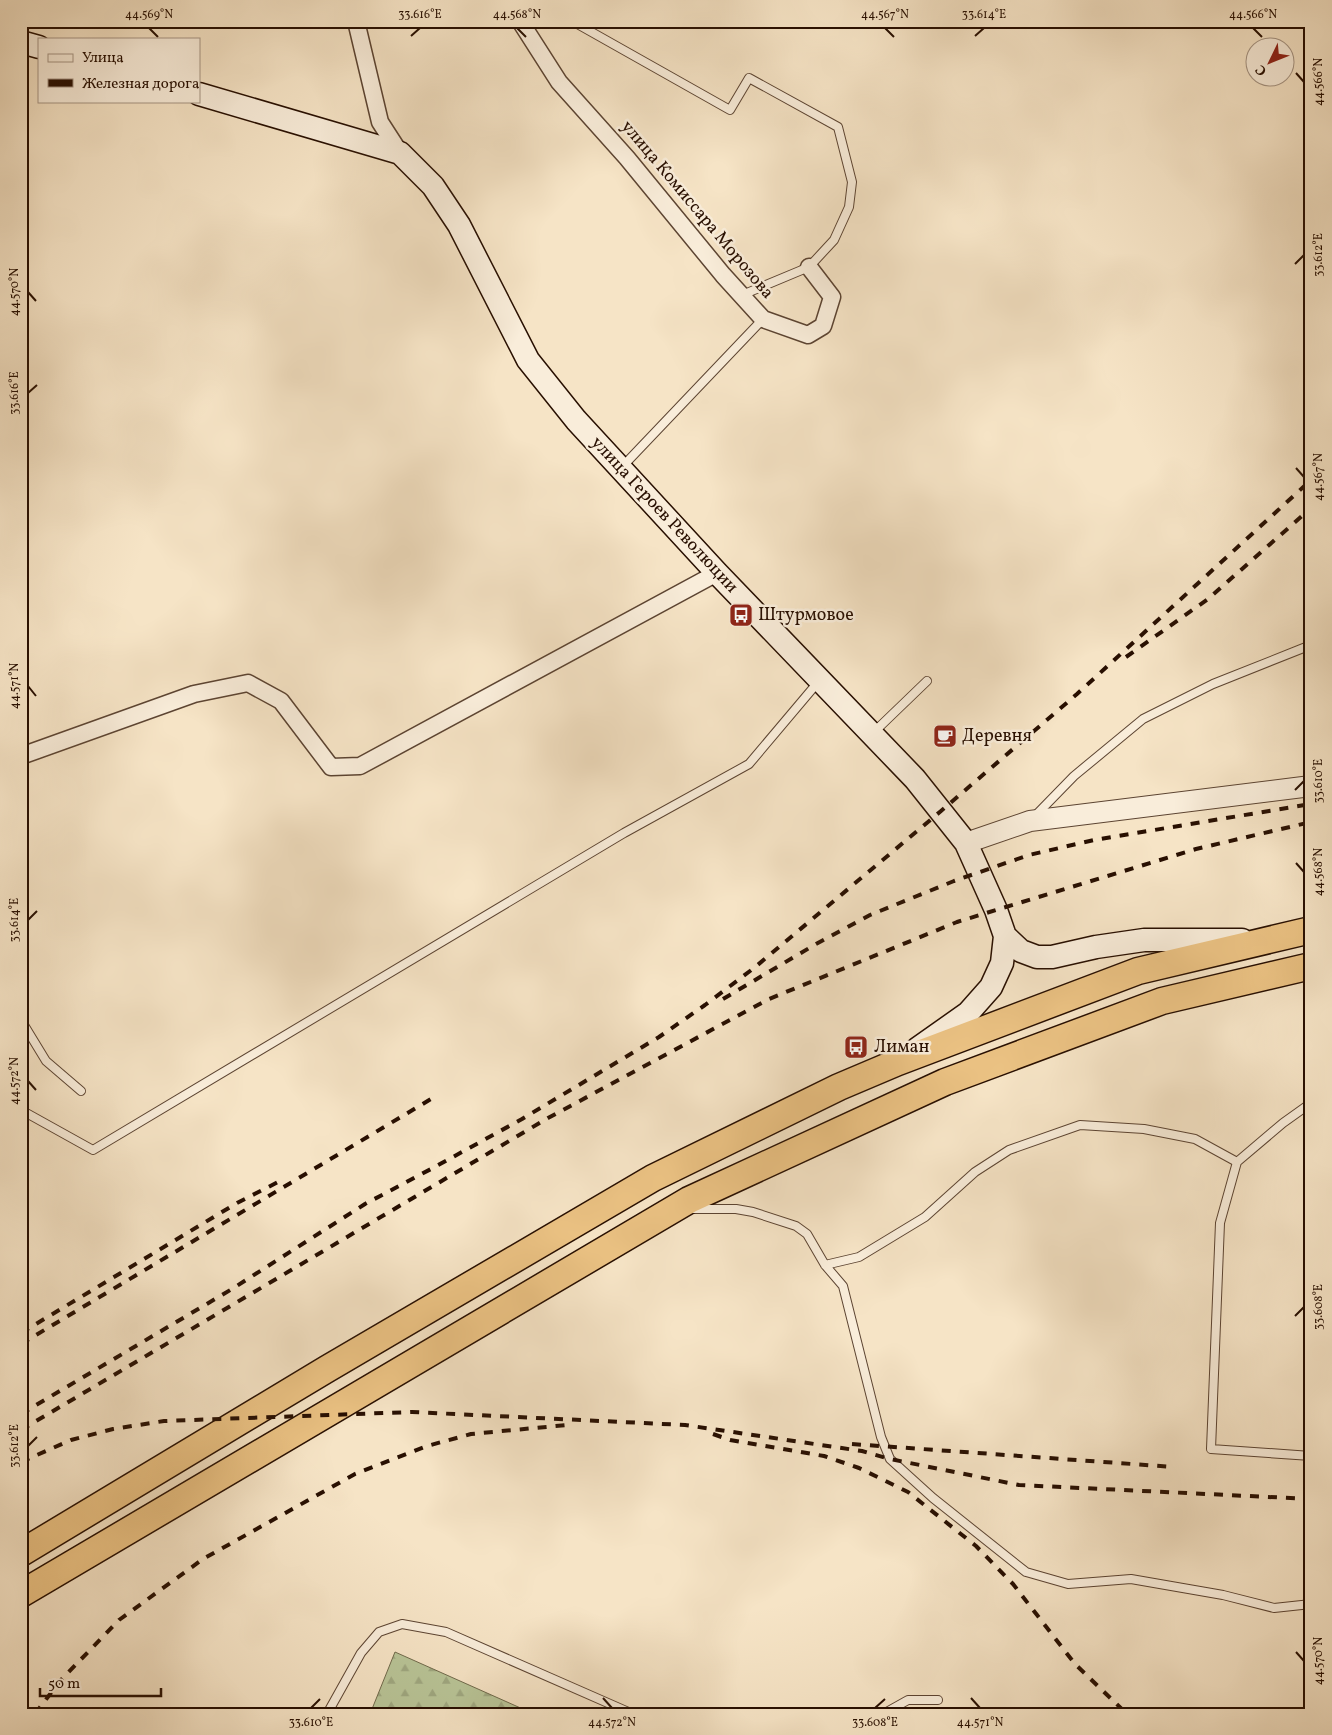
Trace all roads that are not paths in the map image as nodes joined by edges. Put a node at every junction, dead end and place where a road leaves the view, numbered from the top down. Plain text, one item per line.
1 (356, 21) edge
2 (572, 21) edge
3 (525, 22) edge
4 (21, 42) edge
5 (38, 47) edge
6 (200, 94) edge
7 (400, 153) junction
8 (809, 267) junction
9 (742, 295) junction
10 (763, 319) junction
11 (621, 468) junction
12 (717, 573) junction
13 (1311, 645) edge
14 (820, 680) junction
15 (927, 681) dead end
16 (872, 734) junction
17 (21, 756) edge
18 (1311, 786) edge
19 (1030, 821) junction
20 (966, 843) junction
21 (1311, 930) edge
22 (1005, 936) junction
23 (1266, 940) junction
24 (1311, 966) edge
25 (21, 1020) edge
26 (898, 1062) junction
27 (81, 1091) dead end
28 (1311, 1103) edge
29 (21, 1110) edge
30 (1237, 1162) junction
31 (674, 1209) junction
32 (825, 1266) junction
33 (1311, 1456) edge
34 (21, 1553) edge
35 (21, 1594) edge
36 (1311, 1604) edge
37 (938, 1700) dead end
38 (327, 1714) edge
39 (633, 1714) edge
40 (883, 1714) edge

1 - 7 street
2 - 8 lane
3 - 9 street, улица Комиссара Морозова
4 - 5 main road
6 - 7 main road, улица Героев Революции
7 - 11 main road, улица Героев Революции
8 - 9 lane
8 - 10 street, улица Комиссара Морозова
9 - 10 street, улица Комиссара Морозова
10 - 11 lane
11 - 12 main road, улица Героев Революции
12 - 14 main road, улица Героев Революции
12 - 17 street
13 - 19 lane
14 - 16 main road, улица Героев Революции
14 - 29 lane
15 - 16 lane
16 - 20 main road, улица Героев Революции
18 - 19 street
19 - 20 street
20 - 22 main road, улица Героев Революции
21 - 23 highway
22 - 23 main road
22 - 26 main road, улица Героев Революции
23 - 26 highway
24 - 31 highway
25 - 27 lane
26 - 34 highway
28 - 30 lane
30 - 32 lane
30 - 33 lane
31 - 32 lane
31 - 35 highway
32 - 36 lane
37 - 40 lane
38 - 39 lane

